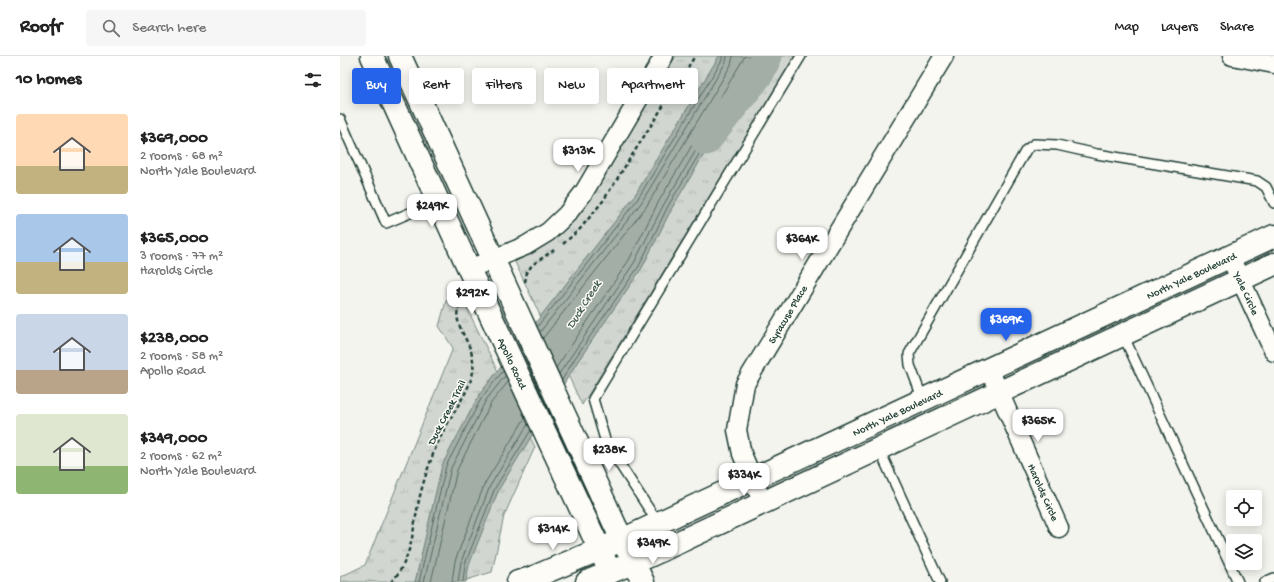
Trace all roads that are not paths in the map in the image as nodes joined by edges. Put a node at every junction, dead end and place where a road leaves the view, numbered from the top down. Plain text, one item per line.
1 (372, 56) edge
2 (400, 56) edge
3 (664, 56) edge
4 (801, 56) edge
5 (944, 56) edge
6 (1232, 56) edge
7 (1274, 64) edge
8 (340, 119) edge
9 (438, 201) junction
10 (1274, 203) edge
11 (1274, 236) edge
12 (1230, 257) junction
13 (494, 258) junction
14 (1274, 264) edge
15 (469, 269) junction
16 (1241, 280) junction
17 (1123, 335) junction
18 (1274, 352) edge
19 (989, 369) junction
20 (999, 392) junction
21 (923, 400) junction
22 (879, 448) junction
23 (752, 479) junction
24 (763, 502) junction
25 (658, 524) junction
26 (1060, 528) dead end
27 (622, 540) junction
28 (600, 550) junction
29 (634, 562) junction
30 (613, 577) edge
31 (1274, 578) edge
32 (518, 582) edge
33 (588, 582) edge
34 (642, 582) edge
35 (940, 582) edge
36 (1238, 582) edge
37 (1265, 582) edge

1 - 9 street, Apollo Road
2 - 13 street
3 - 13 street
4 - 25 lane
5 - 23 street, Syracuse Place
6 - 7 street
8 - 9 lane
9 - 15 street, Apollo Road
10 - 21 lane
11 - 12 street, North Yale Boulevard
12 - 16 street, Yale Circle
12 - 19 street, North Yale Boulevard
13 - 15 street
13 - 27 street
14 - 16 street
15 - 28 street, Apollo Road
16 - 17 street
16 - 18 street, Yale Circle
17 - 20 street
17 - 36 lane
19 - 20 street, Harolds Circle
19 - 21 street, North Yale Boulevard
20 - 22 street
20 - 26 street, Harolds Circle
21 - 23 street, North Yale Boulevard
22 - 24 street
22 - 35 lane
23 - 24 street, Syracuse Place
23 - 25 street, North Yale Boulevard
24 - 29 street
25 - 27 street, North Yale Boulevard
27 - 28 street, North Yale Boulevard
27 - 29 street
28 - 30 street, Apollo Road
28 - 32 street, North Yale Boulevard
29 - 30 street
29 - 34 street
30 - 33 street
31 - 37 lane

